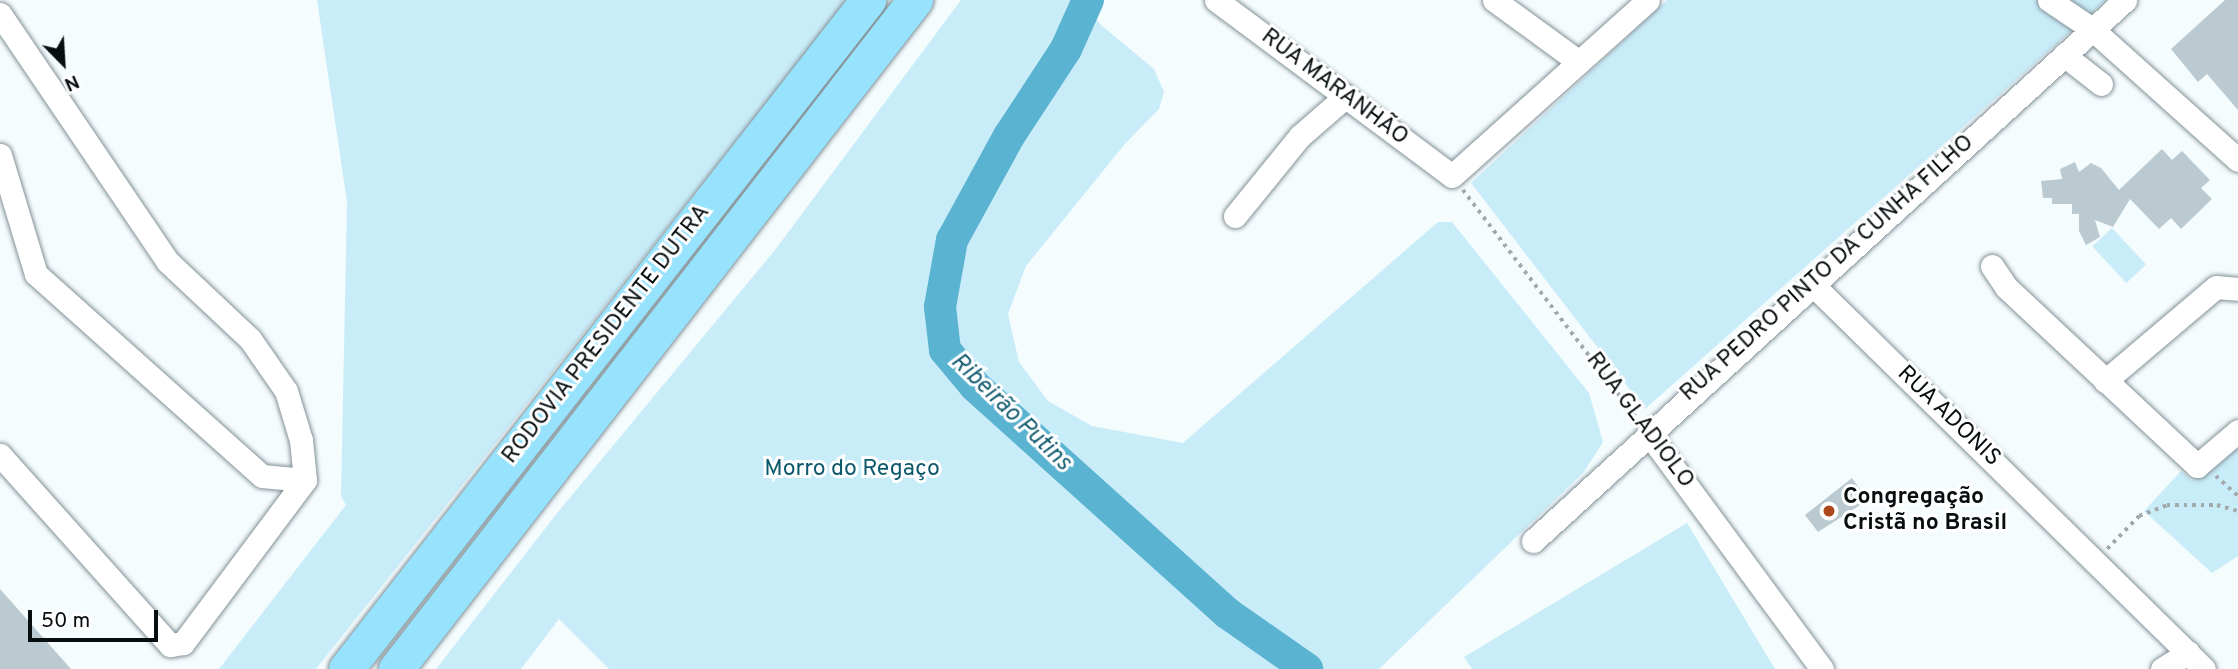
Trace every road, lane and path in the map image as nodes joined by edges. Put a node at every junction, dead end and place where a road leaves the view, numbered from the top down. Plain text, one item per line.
1 (869, 0) edge
2 (915, 0) edge
3 (1216, 0) edge
4 (1494, 0) edge
5 (1648, 0) edge
6 (2049, 0) edge
7 (2125, 0) edge
8 (0, 15) edge
9 (2092, 29) junction
10 (2064, 55) junction
11 (1579, 62) junction
12 (2101, 84) dead end
13 (1346, 96) junction
14 (2234, 149) edge
15 (0, 155) edge
16 (1452, 176) junction
17 (1235, 216) dead end
18 (1992, 266) dead end
19 (1812, 284) junction
20 (2238, 289) edge
21 (2105, 381) junction
22 (2238, 431) edge
23 (1648, 433) junction
24 (0, 455) edge
25 (2197, 466) junction
26 (305, 480) junction
27 (2238, 496) edge
28 (2238, 511) edge
29 (1533, 541) dead end
30 (2095, 560) junction
31 (2196, 661) edge
32 (346, 669) edge
33 (396, 669) edge
34 (1822, 669) edge
35 (2162, 669) edge

1 - 32 highway, RODOVIA PRESIDENTE DUTRA
2 - 33 highway, RODOVIA PRESIDENTE DUTRA
3 - 13 street, RUA MARANHÃO
4 - 11 street
5 - 11 street
6 - 9 street
7 - 9 street, RUA PEDRO PINTO DA CUNHA FILHO
8 - 26 street
9 - 10 street, RUA PEDRO PINTO DA CUNHA FILHO
9 - 14 street
10 - 12 street
10 - 19 street, RUA PEDRO PINTO DA CUNHA FILHO
11 - 16 street
13 - 16 street, RUA MARANHÃO
13 - 17 street
15 - 26 street
16 - 23 path, RUA GLADIOLO
18 - 21 street
19 - 23 street, RUA PEDRO PINTO DA CUNHA FILHO
19 - 30 street, RUA ADONIS
20 - 21 street
21 - 25 street
22 - 25 street
23 - 29 street, RUA PEDRO PINTO DA CUNHA FILHO
23 - 34 street, RUA GLADIOLO
24 - 26 street
25 - 27 path
28 - 30 path
30 - 31 street, RUA ADONIS
31 - 35 street

